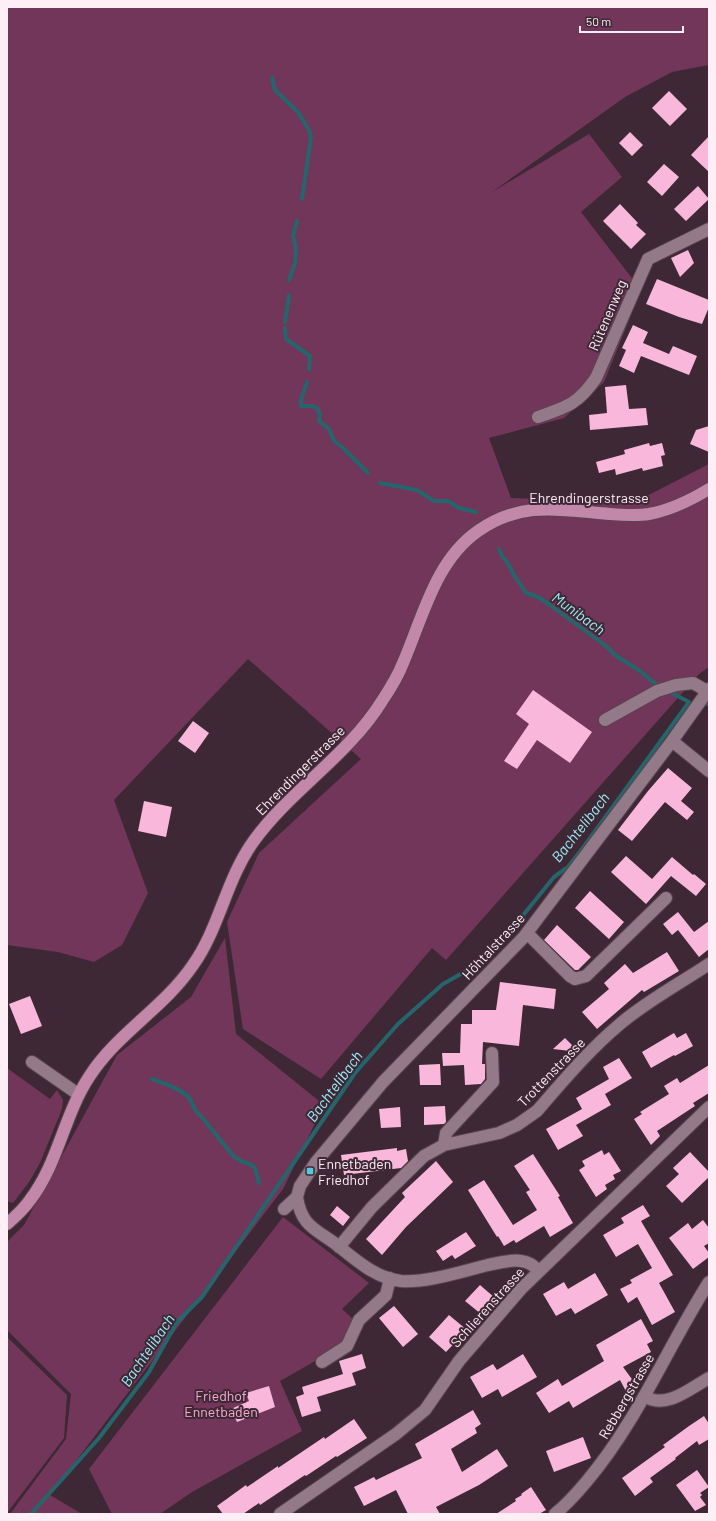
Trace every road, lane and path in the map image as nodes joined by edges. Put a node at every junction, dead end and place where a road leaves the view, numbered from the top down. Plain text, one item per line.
1 (709, 229) edge
2 (538, 417) dead end
3 (709, 489) edge
4 (708, 690) edge
5 (605, 720) dead end
6 (672, 741) junction
7 (709, 771) edge
8 (666, 898) dead end
9 (527, 933) junction
10 (709, 964) edge
11 (492, 1053) dead end
12 (32, 1062) dead end
13 (78, 1094) junction
14 (709, 1107) edge
15 (444, 1145) junction
16 (296, 1197) junction
17 (284, 1210) dead end
18 (7, 1224) edge
19 (339, 1247) junction
20 (539, 1271) junction
21 (390, 1278) junction
22 (709, 1282) edge
23 (322, 1362) dead end
24 (709, 1378) edge
25 (644, 1396) junction
26 (280, 1514) edge
27 (555, 1514) edge

1 - 2 street, Rütenenweg
3 - 13 main road, Ehrendingerstrasse
4 - 5 street
4 - 6 street, Höhtalstrasse
6 - 7 street
6 - 9 street, Höhtalstrasse
8 - 9 street
9 - 16 street, Höhtalstrasse
10 - 15 street, Trottenstrasse
11 - 15 street
12 - 13 street
13 - 18 main road, Ehrendingerstrasse
14 - 20 street, Schlierenstrasse
15 - 19 street, Trottenstrasse
16 - 17 street, Höhtalstrasse
16 - 19 street
19 - 21 street
20 - 21 street
20 - 26 street, Schlierenstrasse
21 - 23 street
22 - 25 street, Rebbergstrasse
24 - 25 street
25 - 27 street, Rebbergstrasse

